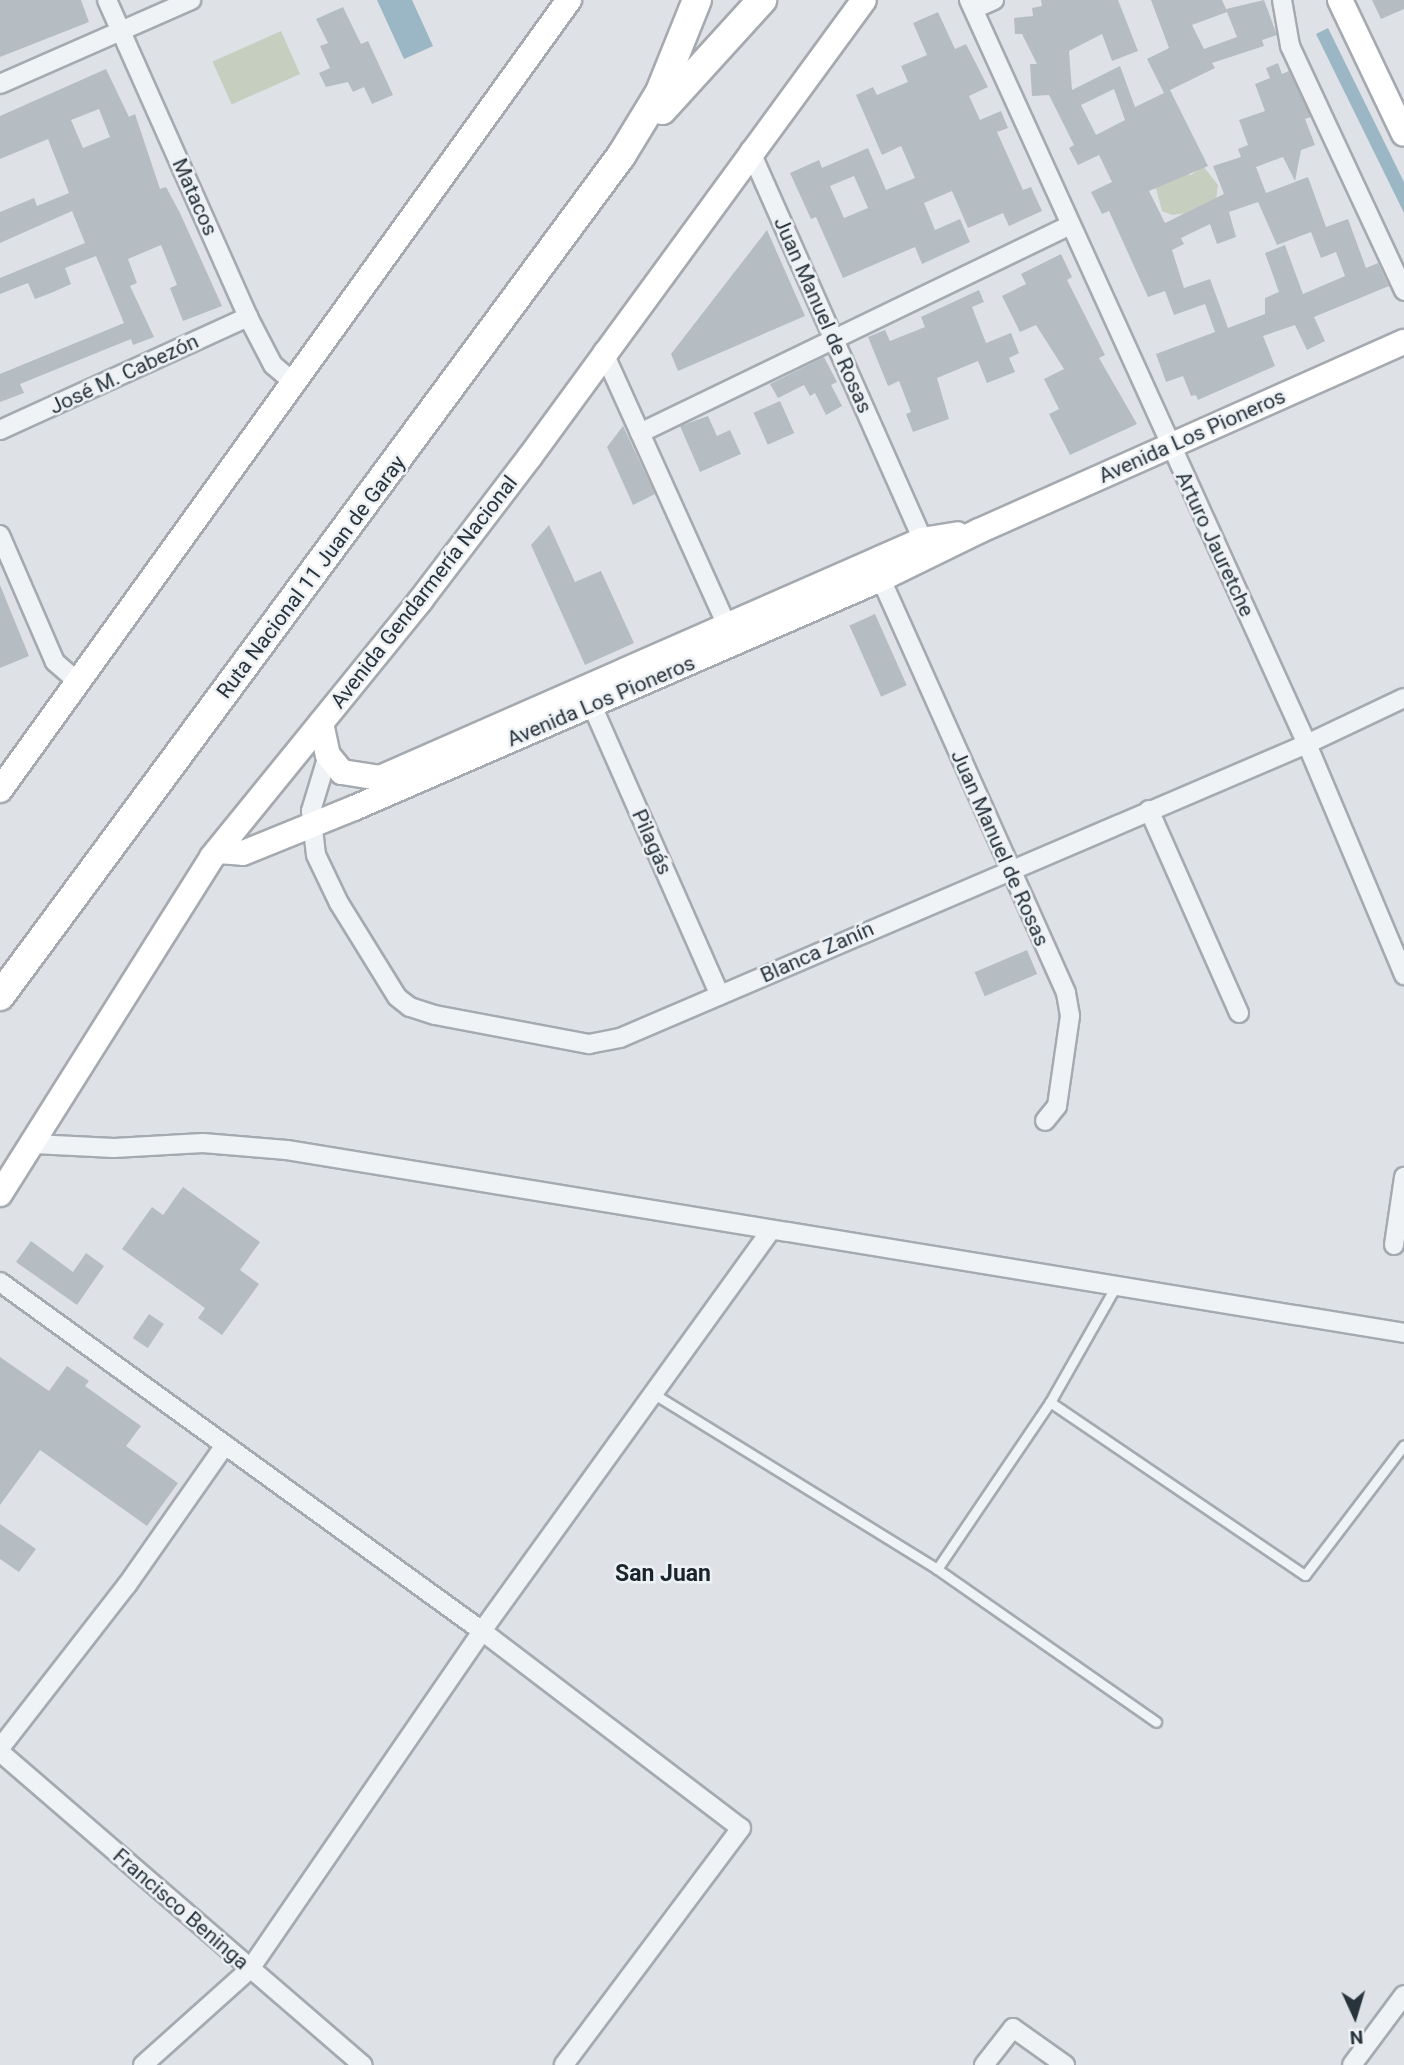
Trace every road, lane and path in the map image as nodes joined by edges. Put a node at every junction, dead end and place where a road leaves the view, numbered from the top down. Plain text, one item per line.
1 (107, 0) edge
2 (191, 0) edge
3 (569, 0) edge
4 (697, 0) edge
5 (762, 0) edge
6 (864, 0) edge
7 (994, 0) edge
8 (1282, 0) edge
9 (1340, 0) edge
10 (971, 5) edge
11 (121, 31) junction
12 (0, 84) edge
13 (1404, 134) edge
14 (750, 150) junction
15 (621, 156) junction
16 (1070, 225) junction
17 (1404, 291) edge
18 (248, 317) junction
19 (833, 337) junction
20 (1404, 342) edge
21 (603, 351) junction
22 (296, 384) junction
23 (0, 430) edge
24 (640, 433) junction
25 (1170, 446) junction
26 (0, 535) edge
27 (926, 549) junction
28 (881, 579) junction
29 (731, 634) junction
30 (78, 681) junction
31 (588, 697) junction
32 (1404, 698) edge
33 (321, 723) junction
34 (1307, 744) junction
35 (328, 755) junction
36 (1, 786) edge
37 (1149, 810) junction
38 (311, 826) junction
39 (217, 851) junction
40 (1008, 869) junction
41 (1404, 975) edge
42 (720, 995) junction
43 (0, 996) edge
44 (1240, 1013) dead end
45 (1045, 1121) dead end
46 (34, 1144) junction
47 (1404, 1177) edge
48 (0, 1194) edge
49 (771, 1231) junction
50 (1394, 1245) dead end
51 (0, 1282) edge
52 (1116, 1286) junction
53 (1404, 1332) edge
54 (654, 1394) junction
55 (1050, 1402) junction
56 (225, 1445) junction
57 (1404, 1445) edge
58 (937, 1569) junction
59 (482, 1631) junction
60 (1156, 1722) dead end
61 (0, 1750) edge
62 (250, 1969) junction
63 (1404, 1994) edge
64 (143, 2065) edge
65 (362, 2065) edge
66 (564, 2065) edge
67 (984, 2065) edge
68 (1065, 2065) edge
69 (1352, 2065) edge

1 - 11 street, Matacos
2 - 11 street
3 - 22 main road
4 - 15 highway, Ruta Nacional 11 Juan de Garay
5 - 15 highway, Ruta Nacional 11 Juan de Garay
6 - 14 main road, Avenida Gendarmería Nacional
7 - 10 street
8 - 17 street
9 - 13 main road
10 - 16 street, Arturo Jauretche
11 - 12 street
11 - 18 street, Matacos
14 - 19 street, Juan Manuel de Rosas
14 - 21 main road, Avenida Gendarmería Nacional
15 - 43 highway, Ruta Nacional 11 Juan de Garay
16 - 19 street
16 - 25 street, Arturo Jauretche
18 - 22 street, Matacos
18 - 23 street, José M. Cabezón
19 - 24 street
19 - 27 street, Juan Manuel de Rosas
20 - 25 main road, Avenida Los Pioneros
21 - 24 street
21 - 33 main road, Avenida Gendarmería Nacional
22 - 30 main road
24 - 29 street
25 - 27 main road, Avenida Los Pioneros
25 - 34 street, Arturo Jauretche
26 - 30 street
27 - 28 main road, Avenida Los Pioneros
27 - 29 main road, Avenida Los Pioneros
28 - 29 main road, Avenida Los Pioneros
28 - 40 street, Juan Manuel de Rosas
29 - 31 main road, Avenida Los Pioneros
30 - 36 main road
31 - 35 main road, Avenida Los Pioneros
31 - 38 main road, Avenida Los Pioneros
31 - 42 street, Pilagás
32 - 34 street, Blanca Zanín
33 - 35 main road
33 - 39 main road, Avenida Gendarmería Nacional
34 - 37 street, Blanca Zanín
34 - 41 street, Arturo Jauretche
35 - 38 street, Blanca Zanín
37 - 40 street, Blanca Zanín
37 - 44 street
38 - 39 main road, Avenida Los Pioneros
38 - 42 street, Blanca Zanín
39 - 46 main road, Avenida Gendarmería Nacional
40 - 42 street, Blanca Zanín
40 - 45 street, Juan Manuel de Rosas
46 - 48 main road, Avenida Gendarmería Nacional
46 - 49 street
47 - 50 street
49 - 52 street
49 - 54 street
51 - 56 street
52 - 53 street
52 - 55 lane
54 - 58 lane
54 - 59 street
55 - 57 lane
55 - 58 lane
56 - 59 street
56 - 61 street
58 - 60 lane
59 - 62 street
59 - 66 street
61 - 62 street, Francisco Beninga
62 - 64 street
62 - 65 street, Francisco Beninga
63 - 69 street
67 - 68 street

